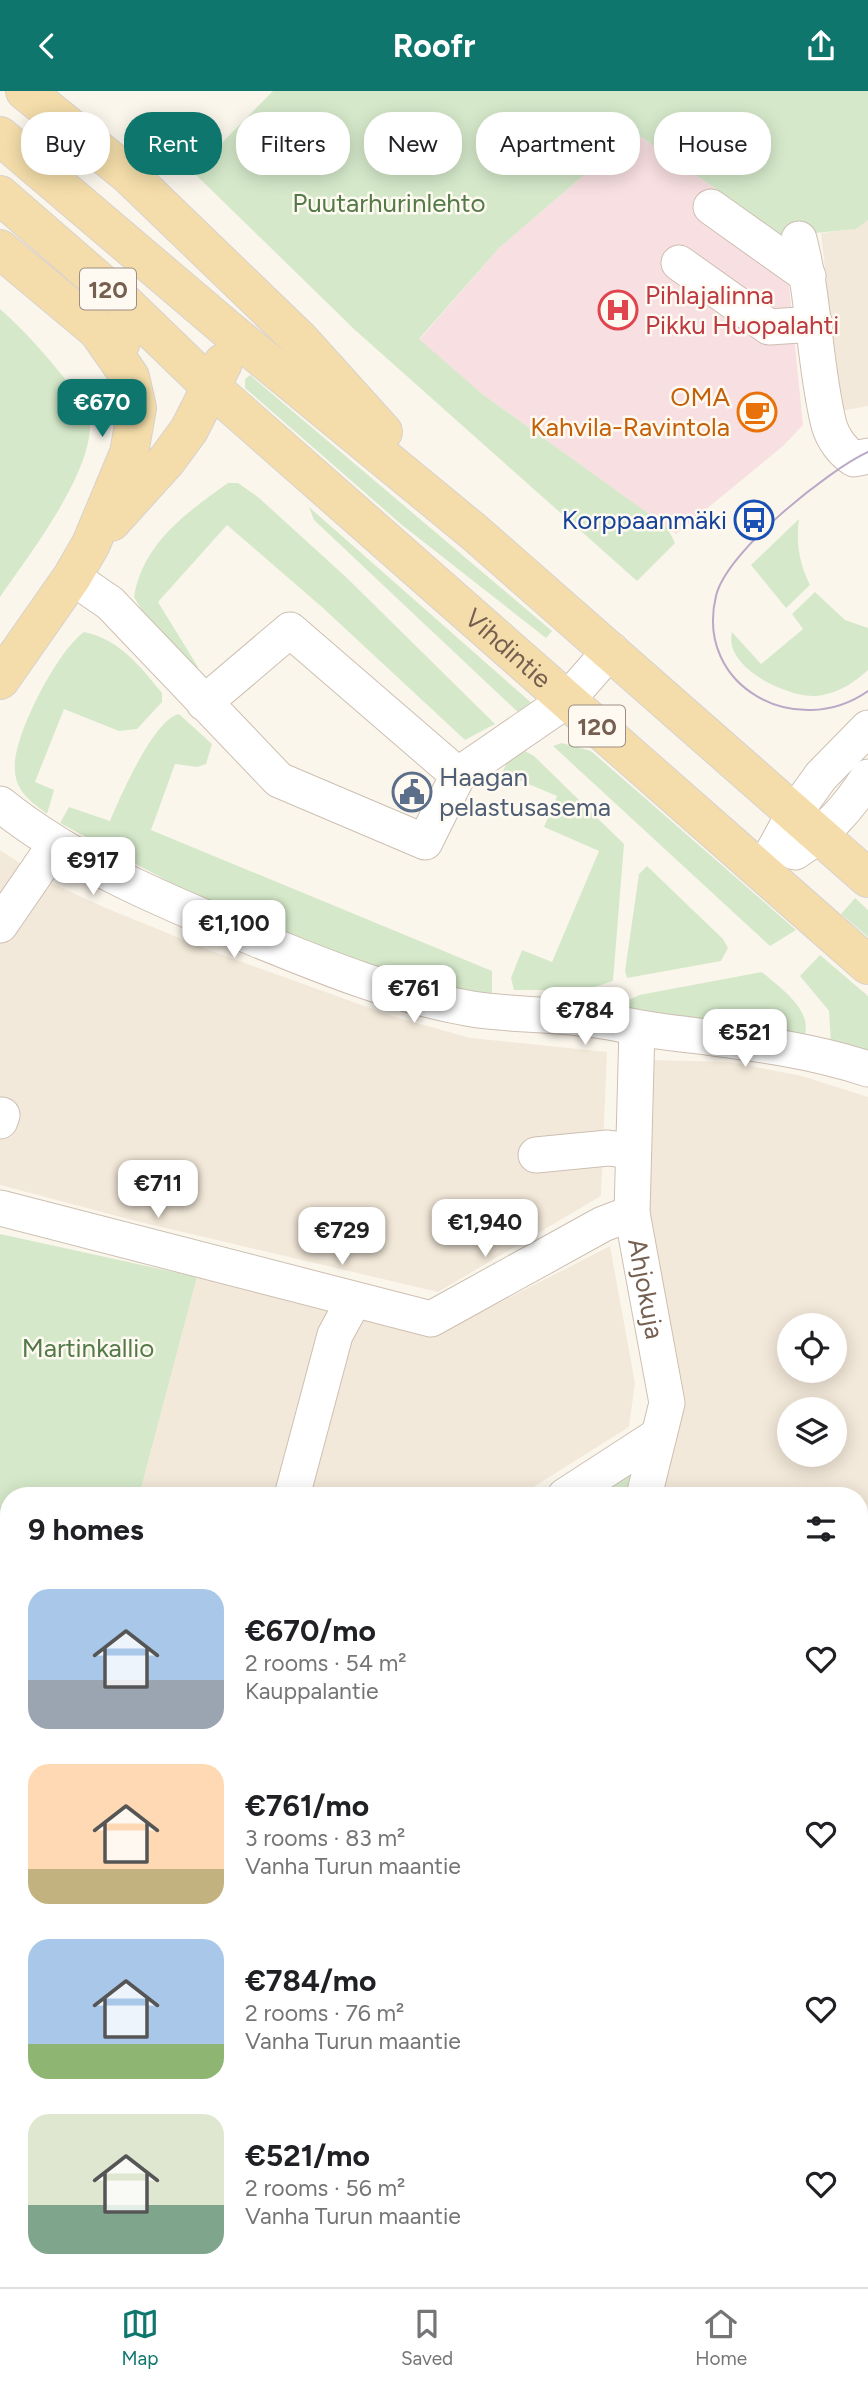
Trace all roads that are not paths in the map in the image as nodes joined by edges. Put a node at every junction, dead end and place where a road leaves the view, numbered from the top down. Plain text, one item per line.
1 (25, 91) edge
2 (0, 136) edge
3 (0, 195) edge
4 (711, 207) dead end
5 (799, 239) dead end
6 (0, 249) edge
7 (679, 263) dead end
8 (228, 269) junction
9 (808, 276) junction
10 (815, 324) junction
11 (227, 329) junction
12 (98, 331) junction
13 (211, 387) junction
14 (868, 456) edge
15 (474, 532) junction
16 (90, 544) junction
17 (72, 577) junction
18 (611, 650) junction
19 (0, 680) edge
20 (568, 700) junction
21 (204, 703) junction
22 (868, 728) edge
23 (458, 775) junction
24 (868, 777) edge
25 (0, 804) edge
26 (809, 823) junction
27 (55, 845) junction
28 (762, 872) junction
29 (868, 878) edge
30 (0, 925) edge
31 (868, 965) edge
32 (637, 1028) junction
33 (868, 1069) edge
34 (632, 1150) junction
35 (536, 1154) dead end
36 (0, 1208) edge
37 (632, 1213) junction
38 (354, 1300) junction
39 (659, 1435) junction
40 (294, 1487) edge
41 (579, 1487) edge
42 (646, 1487) edge

1 - 8 main road
2 - 11 main road, 120
3 - 13 main road, Vihdintie / 120
4 - 9 street
5 - 9 street
6 - 12 main road, Vihdintie
7 - 10 street
8 - 11 main road
8 - 15 main road
9 - 10 street
10 - 14 street
11 - 13 main road
11 - 15 main road, 120
12 - 13 main road, Vihdintie
12 - 16 main road
13 - 16 main road
13 - 20 main road, Vihdintie / 120
15 - 18 main road, 120
16 - 17 main road
17 - 19 main road
17 - 21 street
18 - 20 street
18 - 26 main road, 120
20 - 23 street
20 - 28 main road, Vihdintie / 120
21 - 23 street
21 - 23 street
22 - 26 street
24 - 26 street
25 - 27 street
26 - 28 street
26 - 29 main road, 120
27 - 30 street
27 - 32 street
28 - 31 main road, Vihdintie / 120
32 - 33 street
32 - 34 street, Ahjokuja
34 - 35 street
34 - 37 street, Ahjokuja
36 - 38 street
37 - 38 street
37 - 39 street, Ahjokuja
38 - 40 street
39 - 41 street
39 - 42 street, Ahjokuja

